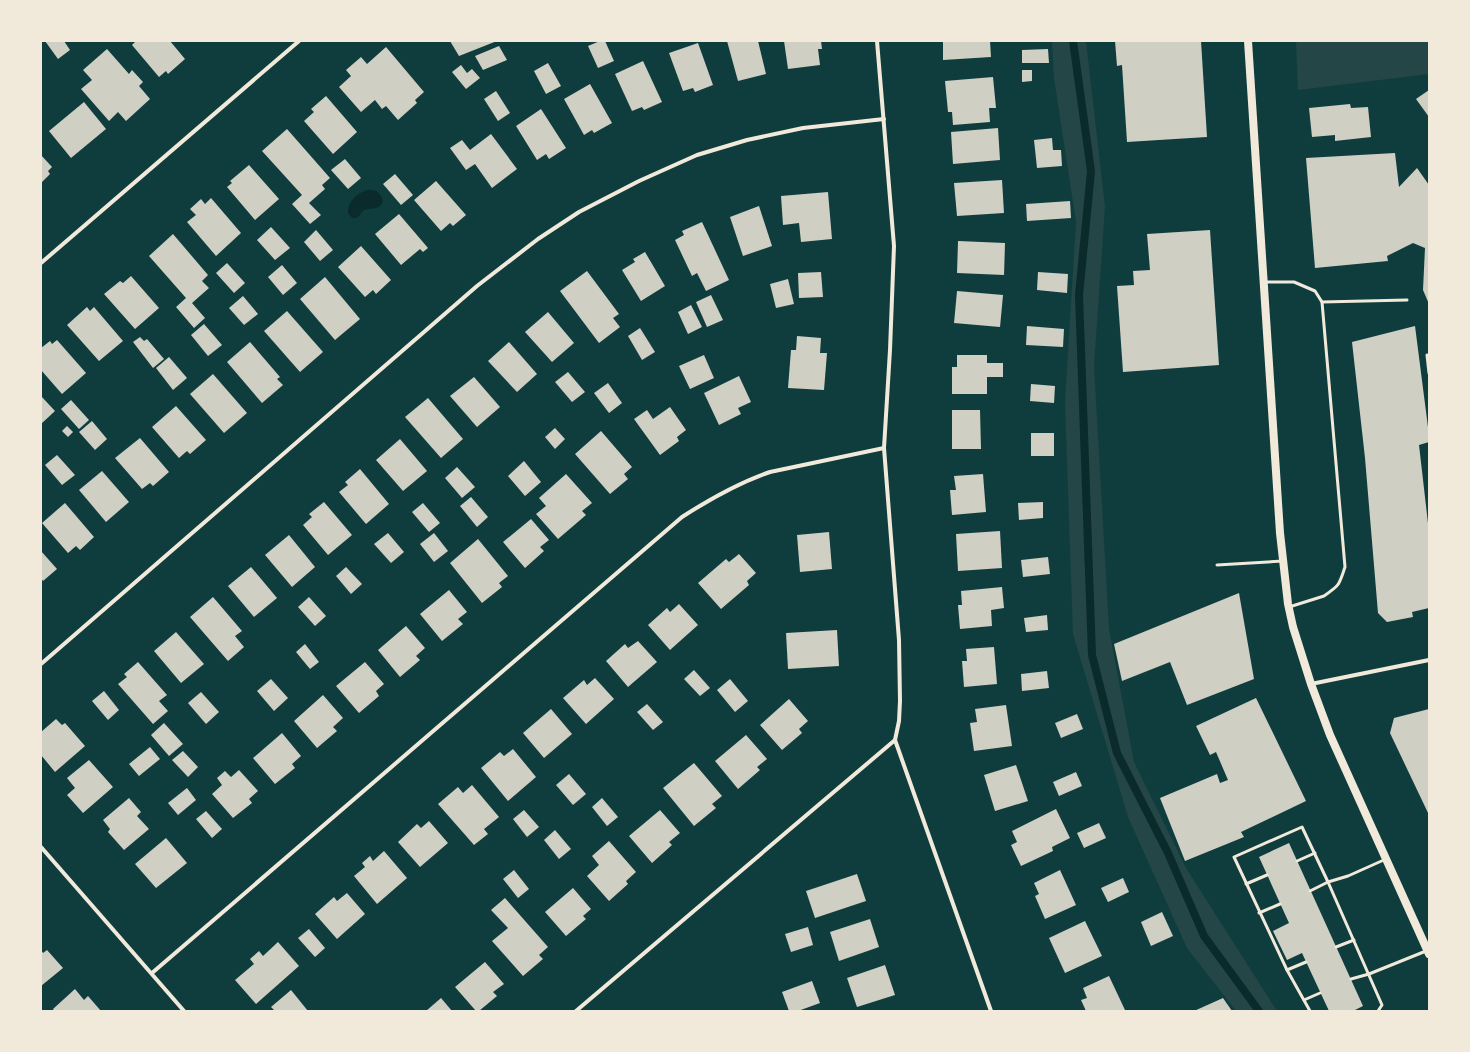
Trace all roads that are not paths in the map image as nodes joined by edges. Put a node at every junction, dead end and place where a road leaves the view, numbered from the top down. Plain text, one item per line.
1 (299, 41) edge
2 (877, 41) edge
3 (1248, 41) edge
4 (884, 119) junction
5 (41, 263) edge
6 (1264, 282) junction
7 (1407, 300) dead end
8 (1322, 302) junction
9 (1426, 355) dead end
10 (1429, 373) edge
11 (884, 448) junction
12 (1283, 561) junction
13 (1217, 565) dead end
14 (1289, 607) junction
15 (1429, 660) edge
16 (41, 664) edge
17 (1311, 684) junction
18 (895, 740) junction
19 (41, 847) edge
20 (1315, 853) junction
21 (1386, 859) junction
22 (1297, 862) dead end
23 (1267, 875) dead end
24 (1328, 882) junction
25 (1246, 884) junction
26 (1310, 890) dead end
27 (1280, 904) dead end
28 (1259, 913) junction
29 (1354, 940) junction
30 (1336, 947) dead end
31 (1428, 952) edge
32 (1306, 962) dead end
33 (1286, 970) junction
34 (152, 973) junction
35 (1369, 974) junction
36 (1351, 979) dead end
37 (1320, 993) dead end
38 (1304, 1000) junction
39 (184, 1011) edge
40 (576, 1011) edge
41 (991, 1011) edge
42 (1310, 1011) edge
43 (1378, 1011) edge

1 - 5 street
2 - 4 street
3 - 6 main road
4 - 11 street
4 - 16 street
6 - 8 lane
6 - 12 main road
7 - 8 lane
8 - 14 lane
9 - 10 lane
11 - 18 street
11 - 34 street
12 - 13 lane
12 - 14 main road
14 - 17 main road
15 - 17 street
17 - 21 main road
18 - 40 street
18 - 41 street
19 - 34 street
20 - 22 lane
20 - 24 lane
20 - 25 lane
21 - 24 lane
21 - 31 main road
23 - 25 lane
24 - 26 lane
24 - 29 lane
25 - 28 lane
27 - 28 lane
28 - 33 lane
29 - 30 lane
29 - 35 lane
31 - 35 lane
32 - 33 lane
33 - 38 lane
34 - 39 street
35 - 36 lane
35 - 43 lane
37 - 38 lane
38 - 42 lane

